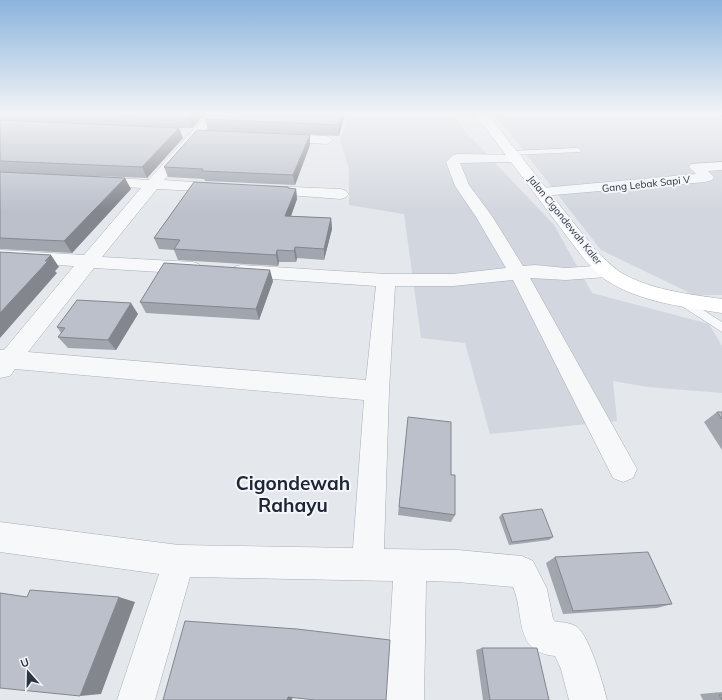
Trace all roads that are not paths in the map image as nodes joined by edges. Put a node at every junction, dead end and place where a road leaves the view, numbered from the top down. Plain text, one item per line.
1 (185, 146) edge
2 (505, 146) edge
3 (576, 150) dead end
4 (513, 156) junction
5 (722, 166) edge
6 (84, 181) edge
7 (153, 184) junction
8 (233, 189) edge
9 (256, 190) edge
10 (542, 192) junction
11 (341, 194) dead end
12 (0, 256) edge
13 (88, 261) junction
14 (607, 271) junction
15 (519, 274) junction
16 (386, 280) junction
17 (682, 300) junction
18 (722, 306) edge
19 (722, 328) edge
20 (3, 363) edge
21 (377, 391) junction
22 (623, 469) dead end
23 (0, 537) edge
24 (179, 561) junction
25 (368, 564) junction
26 (410, 565) junction
27 (136, 700) edge
28 (405, 700) edge
29 (588, 700) edge

1 - 7 street
2 - 4 main road, Jalan Cigondewah Kaler
3 - 4 lane
4 - 10 main road, Jalan Cigondewah Kaler
4 - 15 street
5 - 10 street, Gang Lebak Sapi V
6 - 7 street
7 - 8 street
7 - 13 street
9 - 11 street
10 - 14 main road, Jalan Cigondewah Kaler
12 - 13 street
13 - 16 street
13 - 20 street
14 - 15 street
14 - 17 main road, Jalan Cigondewah Kaler
15 - 16 street
15 - 22 street
16 - 21 street
17 - 18 main road, Jalan Cigondewah Kaler
17 - 19 lane
20 - 21 street
21 - 25 street
23 - 24 street
24 - 25 street
24 - 27 street
25 - 26 street
26 - 28 street
26 - 29 street

